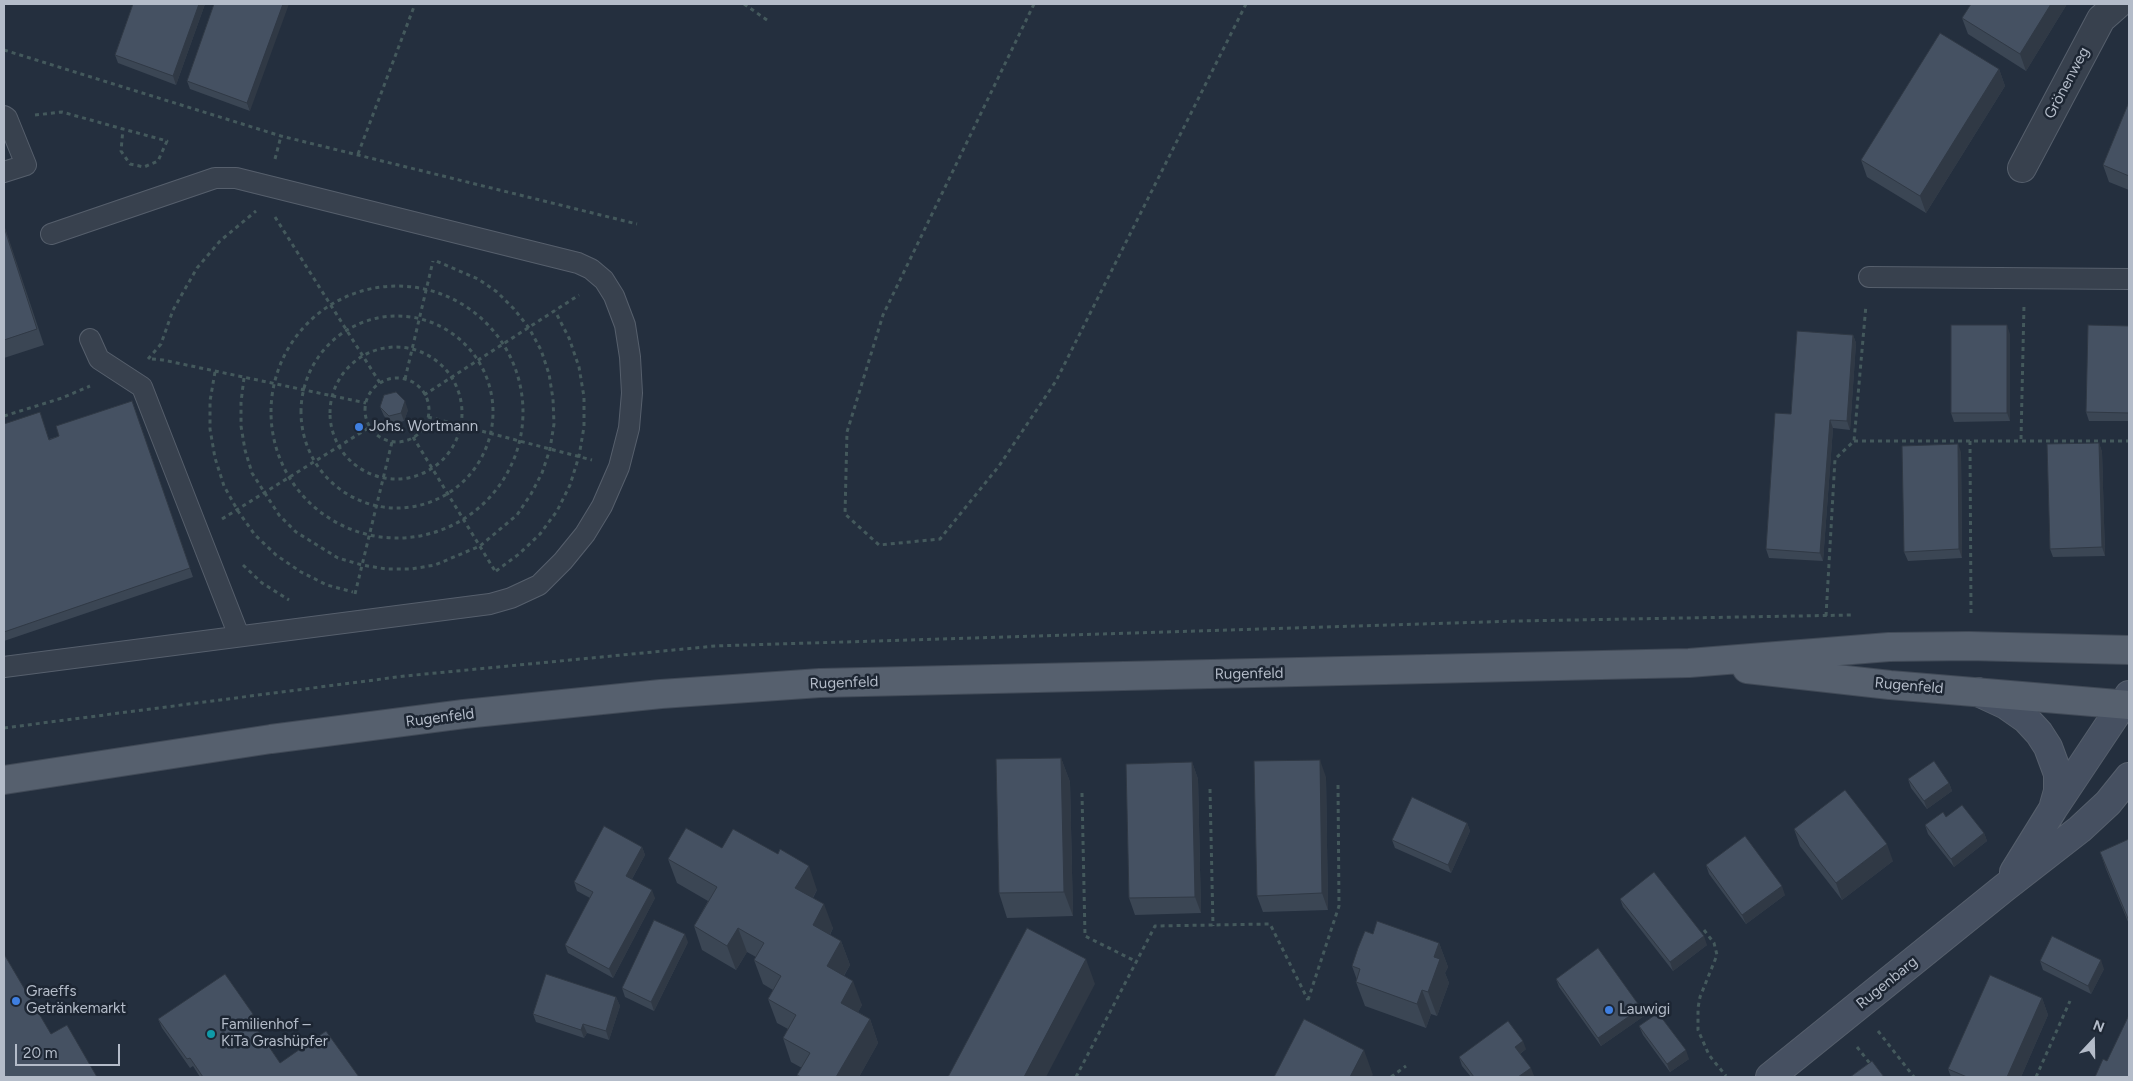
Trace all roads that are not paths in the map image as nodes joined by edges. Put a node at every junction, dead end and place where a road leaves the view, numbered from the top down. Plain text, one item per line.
1 (2118, 4) edge
2 (5, 117) edge
3 (2022, 168) dead end
4 (4, 172) edge
5 (51, 234) dead end
6 (1868, 278) road end
7 (2129, 279) edge
8 (90, 340) dead end
9 (239, 636) junction
10 (2129, 650) edge
11 (1690, 663) junction
12 (4, 667) edge
13 (1978, 692) junction
14 (2127, 702) edge
15 (2129, 777) edge
16 (4, 780) edge
17 (2053, 809) junction
18 (2004, 888) junction
19 (1770, 1077) edge

1 - 3 street, Grönenweg
2 - 4 lane
5 - 9 lane
6 - 7 lane
8 - 9 lane
9 - 12 lane
10 - 11 main road, Rugenfeld
11 - 13 main road, Rugenfeld
11 - 16 main road, Rugenfeld
13 - 14 main road, Rugenfeld
13 - 17 street, Rugenbarg
14 - 17 street, Rugenbarg
15 - 18 street, Rugenbarg
17 - 18 street, Rugenbarg
18 - 19 street, Rugenbarg

